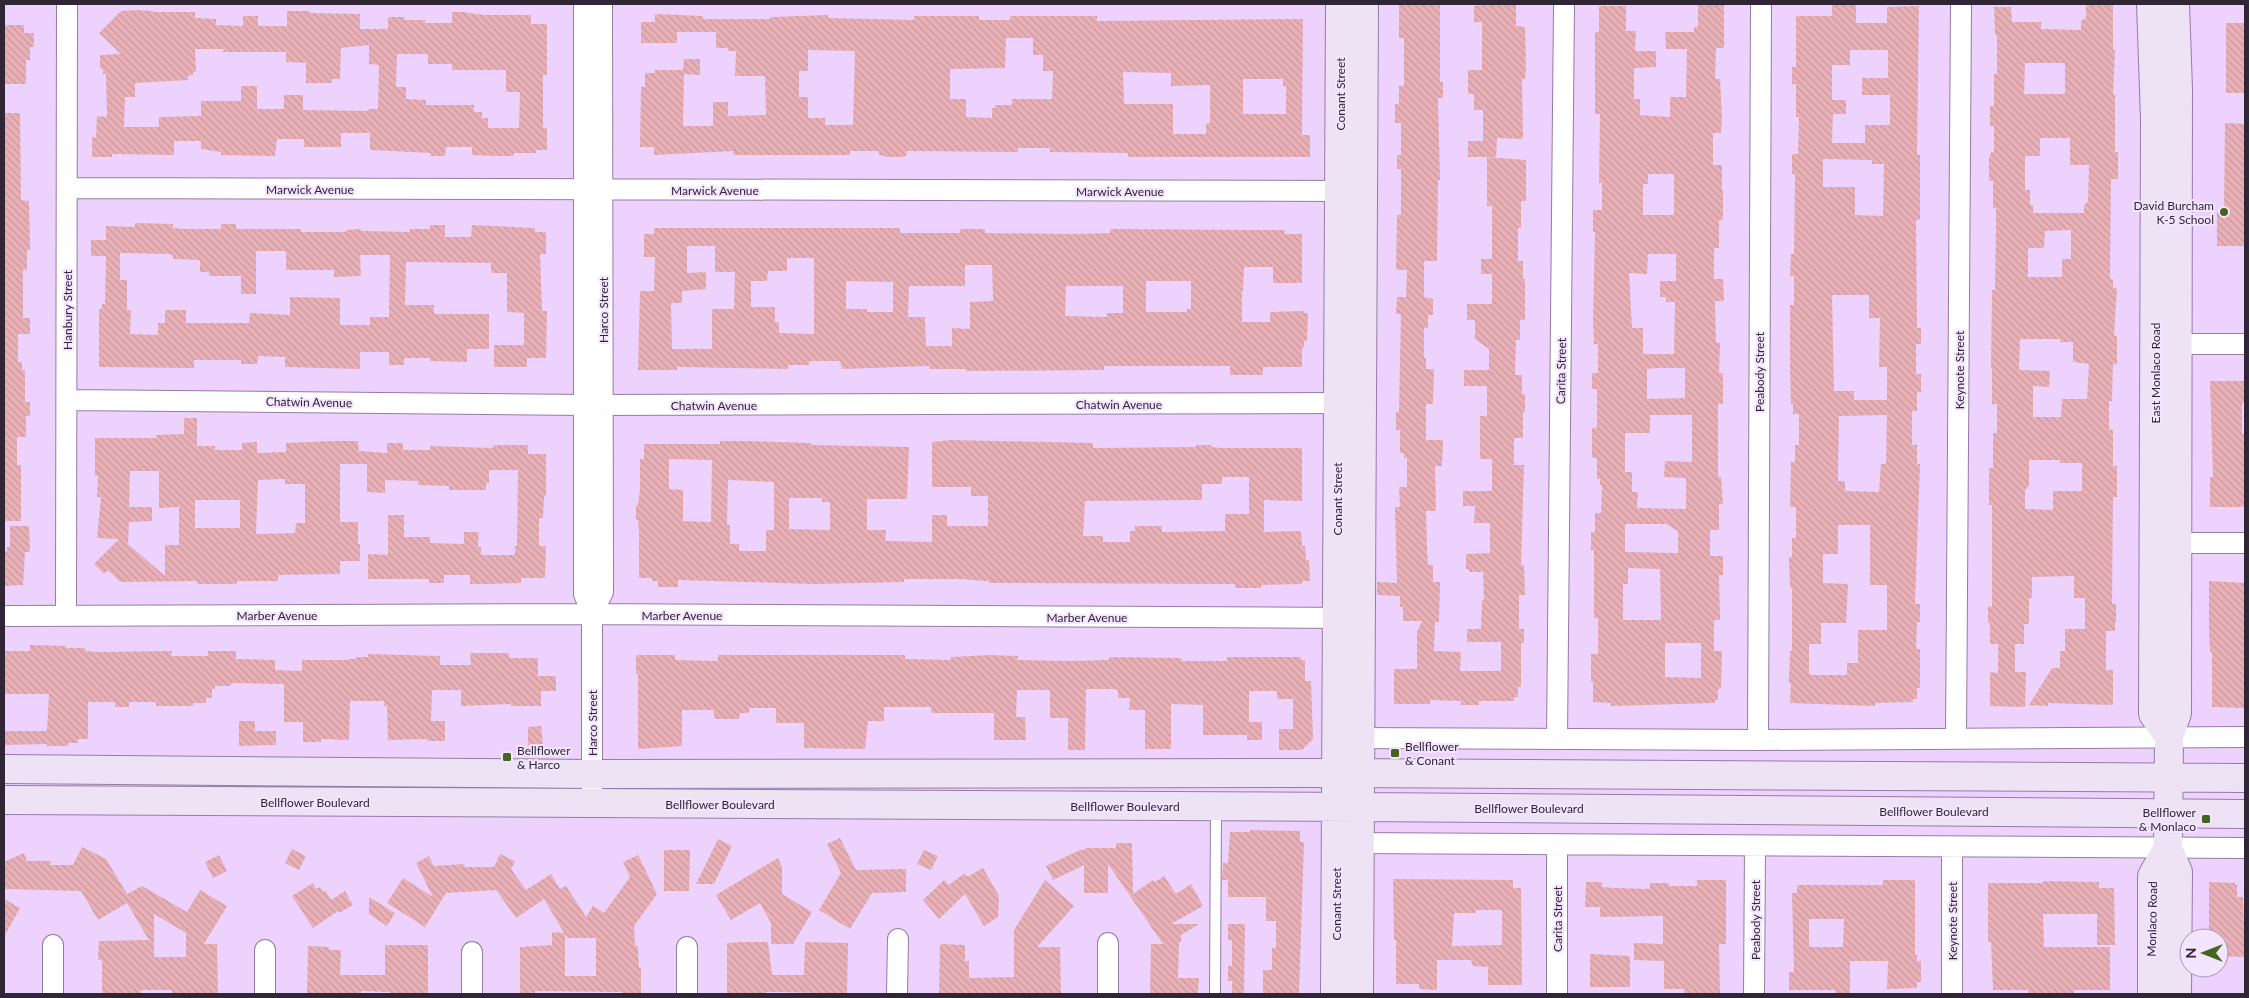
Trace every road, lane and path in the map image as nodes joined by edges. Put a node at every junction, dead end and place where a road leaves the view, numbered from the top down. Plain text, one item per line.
1 (67, 4) edge
2 (584, 4) edge
3 (602, 4) edge
4 (1340, 4) edge
5 (1364, 4) edge
6 (1564, 4) edge
7 (1761, 4) edge
8 (1961, 4) edge
9 (2151, 4) edge
10 (2175, 4) edge
11 (67, 188) junction
12 (594, 190) junction
13 (1351, 191) junction
14 (2167, 344) junction
15 (2245, 344) edge
16 (67, 400) junction
17 (1350, 403) junction
18 (594, 405) junction
19 (2166, 543) junction
20 (2245, 543) edge
21 (592, 614) junction
22 (4, 616) edge
23 (66, 616) junction
24 (1349, 618) junction
25 (1956, 737) junction
26 (2169, 737) junction
27 (2245, 737) edge
28 (1348, 738) junction
29 (1557, 739) junction
30 (1758, 740) junction
31 (4, 769) edge
32 (1348, 773) junction
33 (592, 774) junction
34 (2169, 778) junction
35 (2245, 778) edge
36 (4, 800) edge
37 (592, 803) junction
38 (1216, 807) junction
39 (1348, 807) junction
40 (2168, 814) junction
41 (2245, 814) edge
42 (1348, 843) junction
43 (1557, 844) junction
44 (1755, 846) junction
45 (1952, 848) junction
46 (2168, 848) junction
47 (2245, 848) edge
48 (898, 939) dead end
49 (1108, 943) dead end
50 (53, 945) dead end
51 (687, 947) dead end
52 (265, 950) dead end
53 (472, 952) dead end
54 (53, 994) edge
55 (265, 994) edge
56 (472, 994) edge
57 (687, 994) edge
58 (897, 994) edge
59 (1108, 994) edge
60 (1215, 994) edge
61 (1335, 994) edge
62 (1360, 994) edge
63 (1557, 994) edge
64 (1754, 994) edge
65 (1952, 994) edge
66 (2152, 994) edge
67 (2177, 994) edge

1 - 11 street, Hanbury Street
2 - 12 street, Harco Street
3 - 12 street, Harco Street
4 - 13 main road, Conant Street
5 - 13 main road, Conant Street
6 - 29 street, Carita Street
7 - 30 street, Peabody Street
8 - 25 street, Keynote Street
9 - 14 main road, East Monlaco Road
10 - 14 main road, East Monlaco Road
11 - 12 street, Marwick Avenue
11 - 16 street, Hanbury Street
12 - 13 street, Marwick Avenue
12 - 18 street, Harco Street
13 - 17 main road, Conant Street
14 - 15 street
14 - 19 main road, East Monlaco Road
16 - 18 street, Chatwin Avenue
16 - 23 street, Hanbury Street
17 - 18 street, Chatwin Avenue
17 - 24 main road, Conant Street
18 - 21 street, Harco Street
19 - 20 street
19 - 26 main road, East Monlaco Road
21 - 23 street, Marber Avenue
21 - 24 street, Marber Avenue
21 - 33 street, Harco Street
22 - 23 street, Marber Avenue
24 - 28 main road, Conant Street
25 - 26 street
25 - 30 street
26 - 27 street
26 - 34 main road, East Monlaco Road
28 - 29 street
28 - 32 main road, Conant Street
29 - 30 street
31 - 33 main road
32 - 33 main road
32 - 34 main road
32 - 39 main road, Conant Street
33 - 37 street, Harco Street
34 - 35 main road
34 - 40 main road, East Monlaco Road
36 - 37 main road, Bellflower Boulevard
37 - 38 main road, Bellflower Boulevard
38 - 39 main road, Bellflower Boulevard
38 - 60 lane
39 - 40 main road, Bellflower Boulevard
39 - 42 main road, Conant Street
40 - 41 main road, Bellflower Boulevard
40 - 46 main road, East Monlaco Road
42 - 43 street
42 - 61 main road, Conant Street
42 - 62 main road, Conant Street
43 - 44 street
43 - 63 street, Carita Street
44 - 45 street
44 - 64 street, Peabody Street
45 - 46 street
45 - 65 street, Keynote Street
46 - 47 street
46 - 66 main road, Monlaco Road
46 - 67 main road, East Monlaco Road
48 - 58 street
49 - 59 street
50 - 54 street
51 - 57 street
52 - 55 street
53 - 56 street

